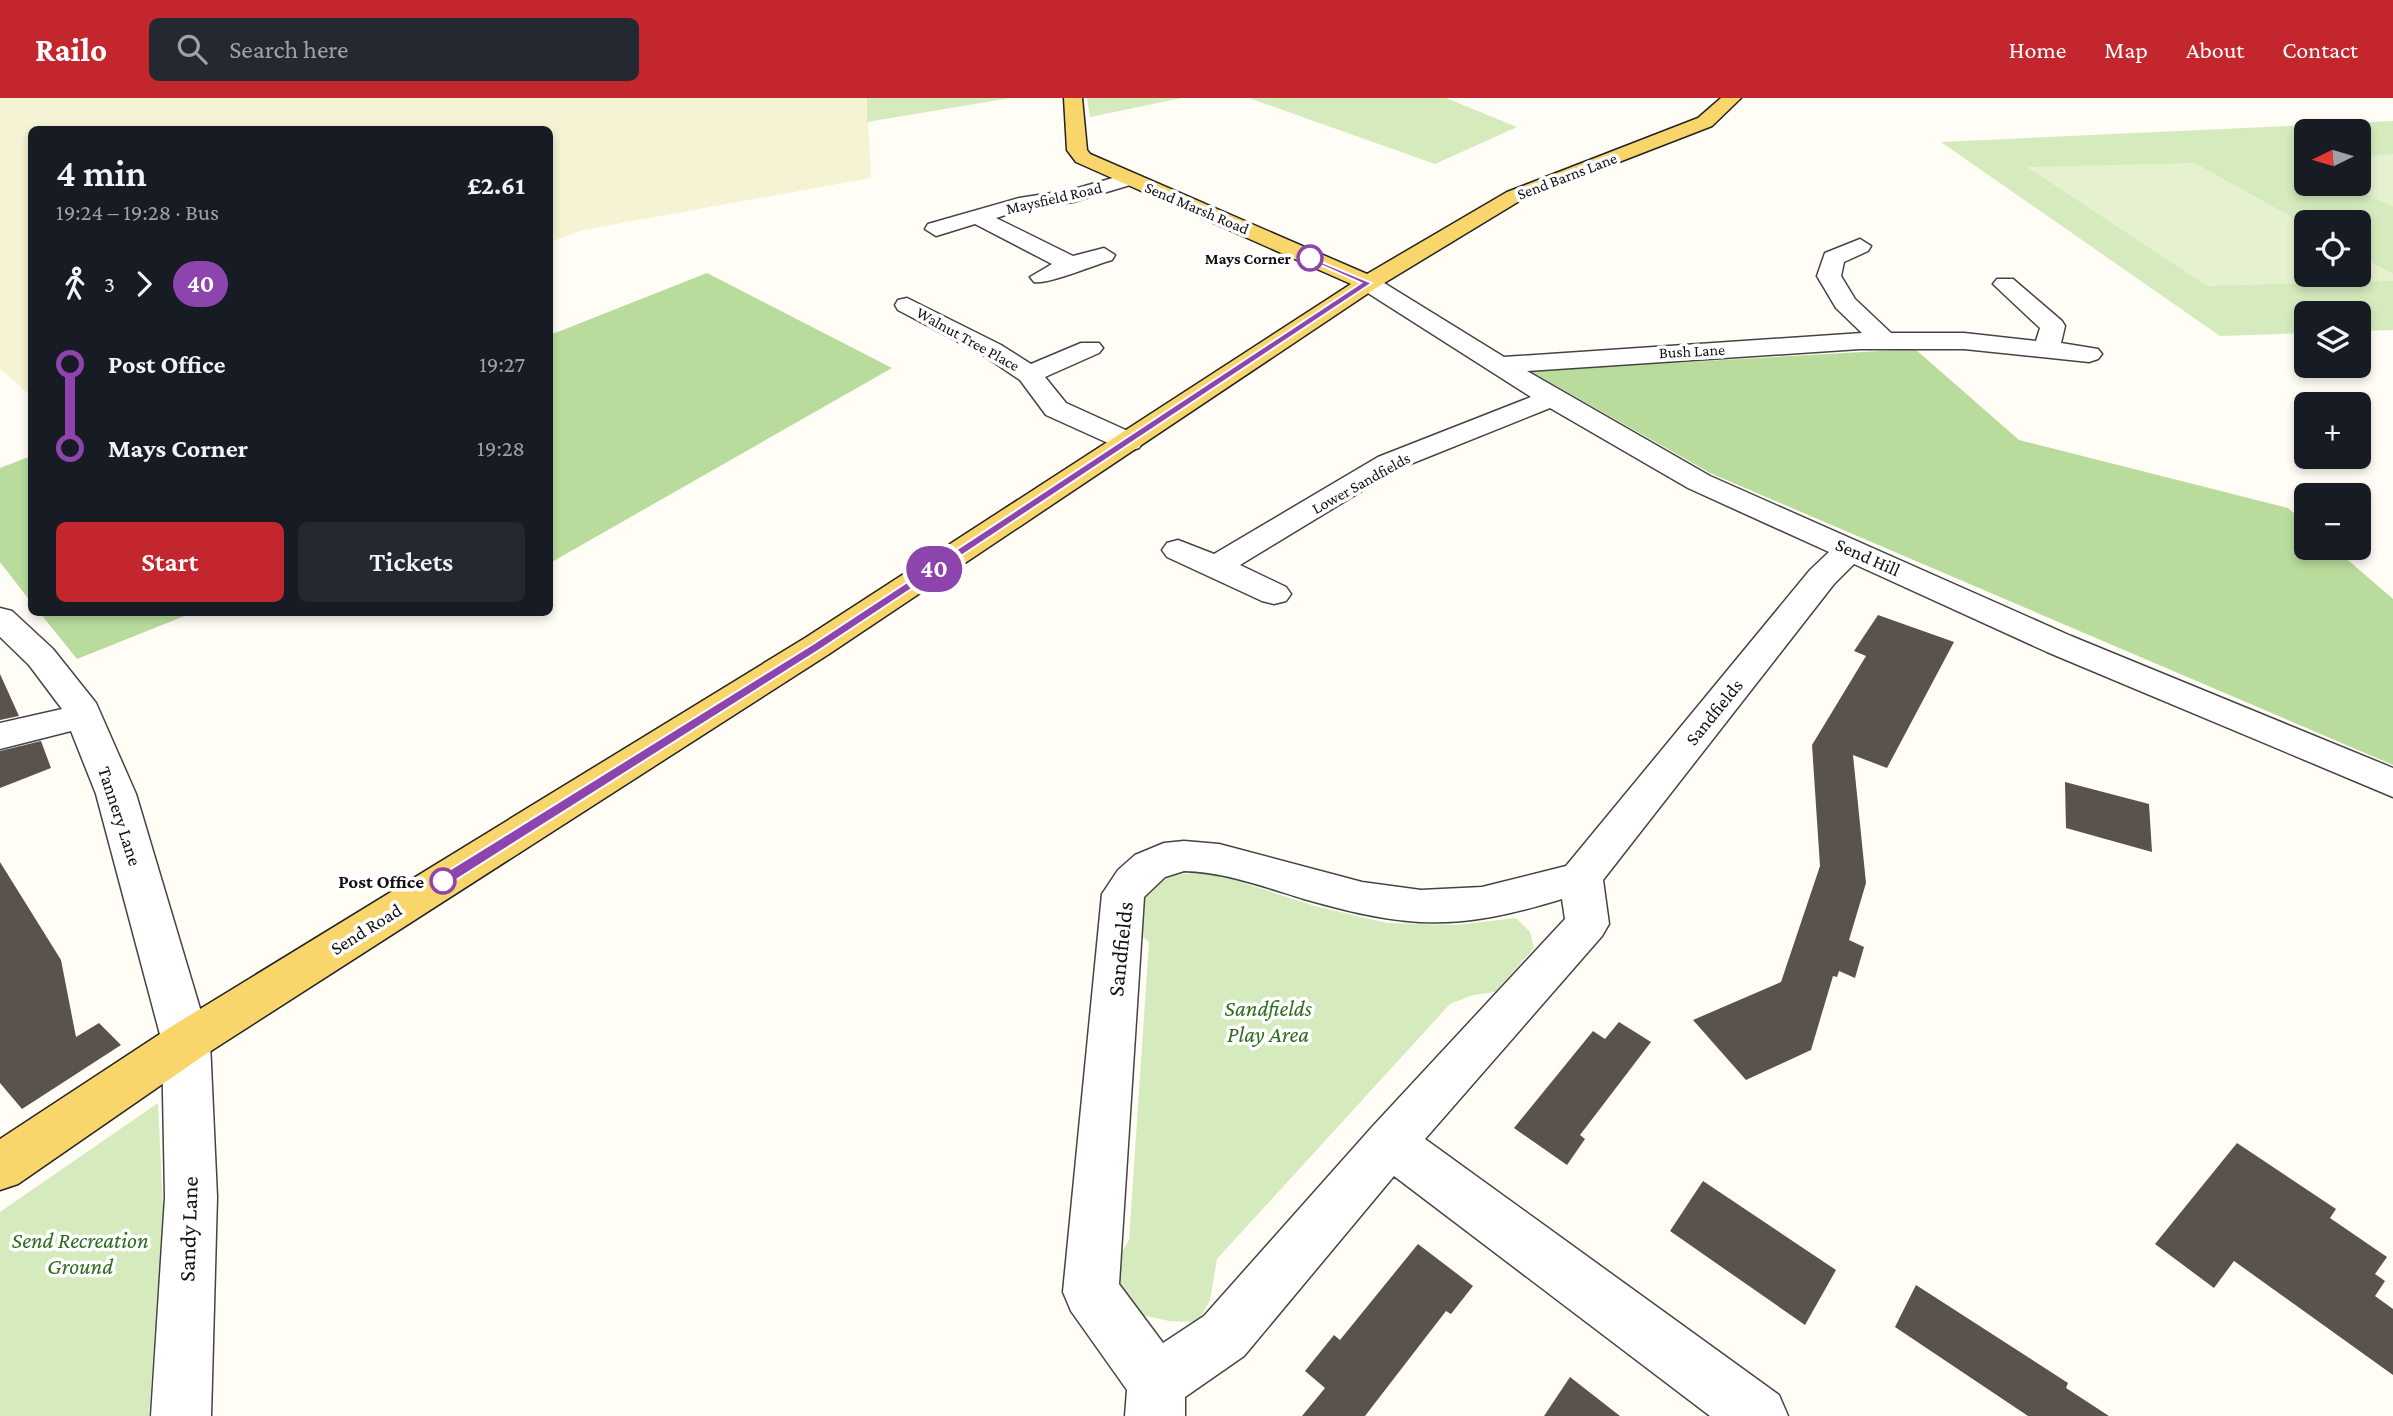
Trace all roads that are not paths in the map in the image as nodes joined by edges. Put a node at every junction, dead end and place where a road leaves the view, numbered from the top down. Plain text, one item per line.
1 (1073, 98) edge
2 (1732, 98) edge
3 (1130, 179) junction
4 (977, 217) junction
5 (936, 229) dead end
6 (1860, 246) dead end
7 (1104, 255) dead end
8 (1070, 264) junction
9 (1042, 276) dead end
10 (1368, 283) junction
11 (2005, 284) dead end
12 (907, 305) dead end
13 (1884, 341) junction
14 (1090, 348) dead end
15 (2046, 349) junction
16 (2089, 354) dead end
17 (1500, 365) junction
18 (1029, 374) junction
19 (1552, 398) junction
20 (1129, 442) junction
21 (1850, 549) junction
22 (1178, 550) dead end
23 (1216, 566) junction
24 (1274, 594) dead end
25 (0, 618) edge
26 (83, 716) junction
27 (0, 736) edge
28 (2393, 783) edge
29 (1581, 877) junction
30 (186, 1042) junction
31 (1390, 1143) junction
32 (0, 1167) edge
33 (1156, 1399) edge
34 (181, 1416) edge
35 (1758, 1416) edge

1 - 3 main road, Send Marsh Road
2 - 10 main road, Send Barns Lane
3 - 4 street, Maysfield Road
3 - 10 main road, Send Marsh Road
4 - 5 street, Maysfield Road
4 - 8 street
6 - 13 street
7 - 8 street
8 - 9 street
10 - 17 street, Send Hill
10 - 20 main road, Send Road
11 - 15 street
12 - 18 street, Walnut Tree Place
13 - 15 street, Bush Lane
13 - 17 street, Bush Lane
14 - 18 street, Walnut Tree Place
15 - 16 street, Bush Lane
17 - 19 street, Send Hill
18 - 20 street, Walnut Tree Place
19 - 21 street, Send Hill
19 - 23 street, Lower Sandfields
20 - 30 main road, Send Road
21 - 28 street, Send Hill
21 - 29 street, Sandfields
22 - 23 street
23 - 24 street
25 - 26 street, Tannery Lane
26 - 27 street
26 - 30 street, Tannery Lane
29 - 31 street, Sandfields
29 - 33 street, Sandfields
30 - 32 main road, Send Road
30 - 34 street, Sandy Lane
31 - 33 street, Sandfields
31 - 35 street

